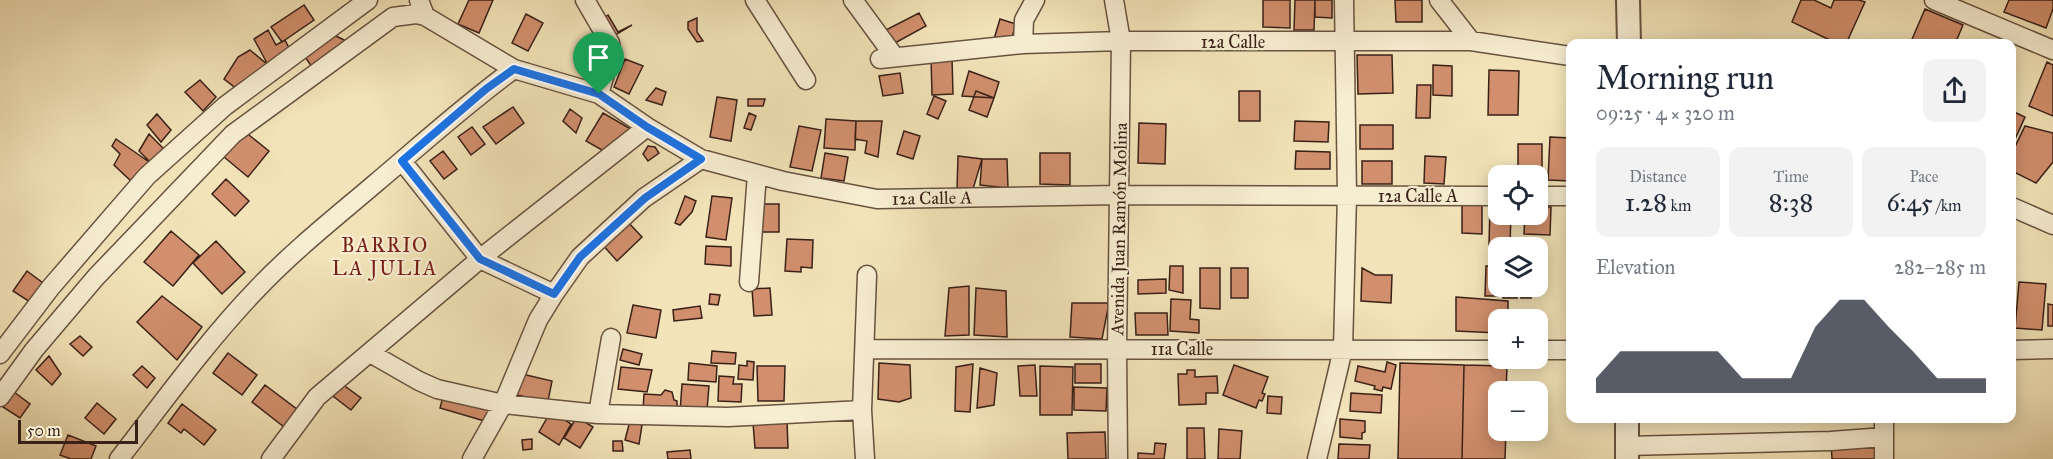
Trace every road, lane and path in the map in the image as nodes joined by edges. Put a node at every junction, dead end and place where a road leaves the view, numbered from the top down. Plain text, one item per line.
1 (368, 0) edge
2 (585, 0) edge
3 (853, 0) edge
4 (1035, 0) edge
5 (1114, 0) edge
6 (1344, 0) edge
7 (1439, 0) edge
8 (1628, 0) edge
9 (1934, 0) edge
10 (757, 1) edge
11 (422, 8) edge
12 (1629, 39) edge
13 (1121, 41) junction
14 (1471, 41) junction
15 (1346, 42) junction
16 (1023, 44) junction
17 (2053, 50) edge
18 (1566, 55) edge
19 (514, 69) junction
20 (806, 80) dead end
21 (599, 94) junction
22 (647, 127) junction
23 (173, 153) junction
24 (701, 159) junction
25 (402, 161) junction
26 (196, 171) junction
27 (757, 174) junction
28 (1119, 195) junction
29 (1347, 195) junction
30 (1488, 196) edge
31 (1548, 196) edge
32 (1566, 196) edge
33 (2016, 209) edge
34 (2053, 225) edge
35 (480, 259) junction
36 (867, 275) dead end
37 (749, 282) dead end
38 (554, 294) junction
39 (611, 338) dead end
40 (865, 349) junction
41 (1343, 349) junction
42 (2053, 349) edge
43 (1117, 350) junction
44 (1488, 350) edge
45 (1548, 350) edge
46 (1566, 350) edge
47 (2016, 350) edge
48 (370, 353) junction
49 (0, 354) edge
50 (0, 397) edge
51 (503, 404) junction
52 (862, 410) junction
53 (597, 414) junction
54 (1627, 423) edge
55 (1884, 423) edge
56 (1884, 437) junction
57 (1627, 452) edge
58 (119, 459) edge
59 (271, 459) edge
60 (472, 459) edge
61 (865, 459) edge
62 (1118, 459) edge
63 (1317, 459) edge
64 (1884, 459) edge

1 - 23 street
2 - 21 street
3 - 16 street, 12a Calle
4 - 16 street
5 - 13 street, Avenida Juan Ramón Molina
6 - 15 street
7 - 14 street
8 - 12 street
9 - 17 street
10 - 20 street
11 - 19 street, 12a Calle A
11 - 26 street
13 - 15 street, 12a Calle
13 - 16 street, 12a Calle
13 - 28 street, Avenida Juan Ramón Molina
14 - 15 street, 12a Calle
14 - 18 street, 12a Calle
15 - 29 street
19 - 21 street, 12a Calle A
19 - 25 street
21 - 22 street, 12a Calle A
22 - 24 street, 12a Calle A
22 - 35 street
23 - 26 street
23 - 49 street
24 - 27 street, 12a Calle A
24 - 38 street
25 - 35 street
25 - 58 street
26 - 50 street
27 - 28 street, 12a Calle A
27 - 37 street
28 - 29 street, 12a Calle A
28 - 43 street, Avenida Juan Ramón Molina
29 - 30 street, 12a Calle A
29 - 41 street
31 - 32 street
33 - 34 street
35 - 38 street
35 - 48 street
36 - 40 street
38 - 51 street
39 - 53 street
40 - 43 street, 11a Calle
40 - 52 street
41 - 43 street, 11a Calle
41 - 44 street, 11a Calle
41 - 63 street
42 - 47 street
43 - 62 street, Avenida Juan Ramón Molina
45 - 46 street
48 - 51 street
48 - 59 street
51 - 53 street
51 - 60 street
52 - 53 street
52 - 61 street
54 - 57 street
55 - 56 street
56 - 57 street
56 - 64 street

